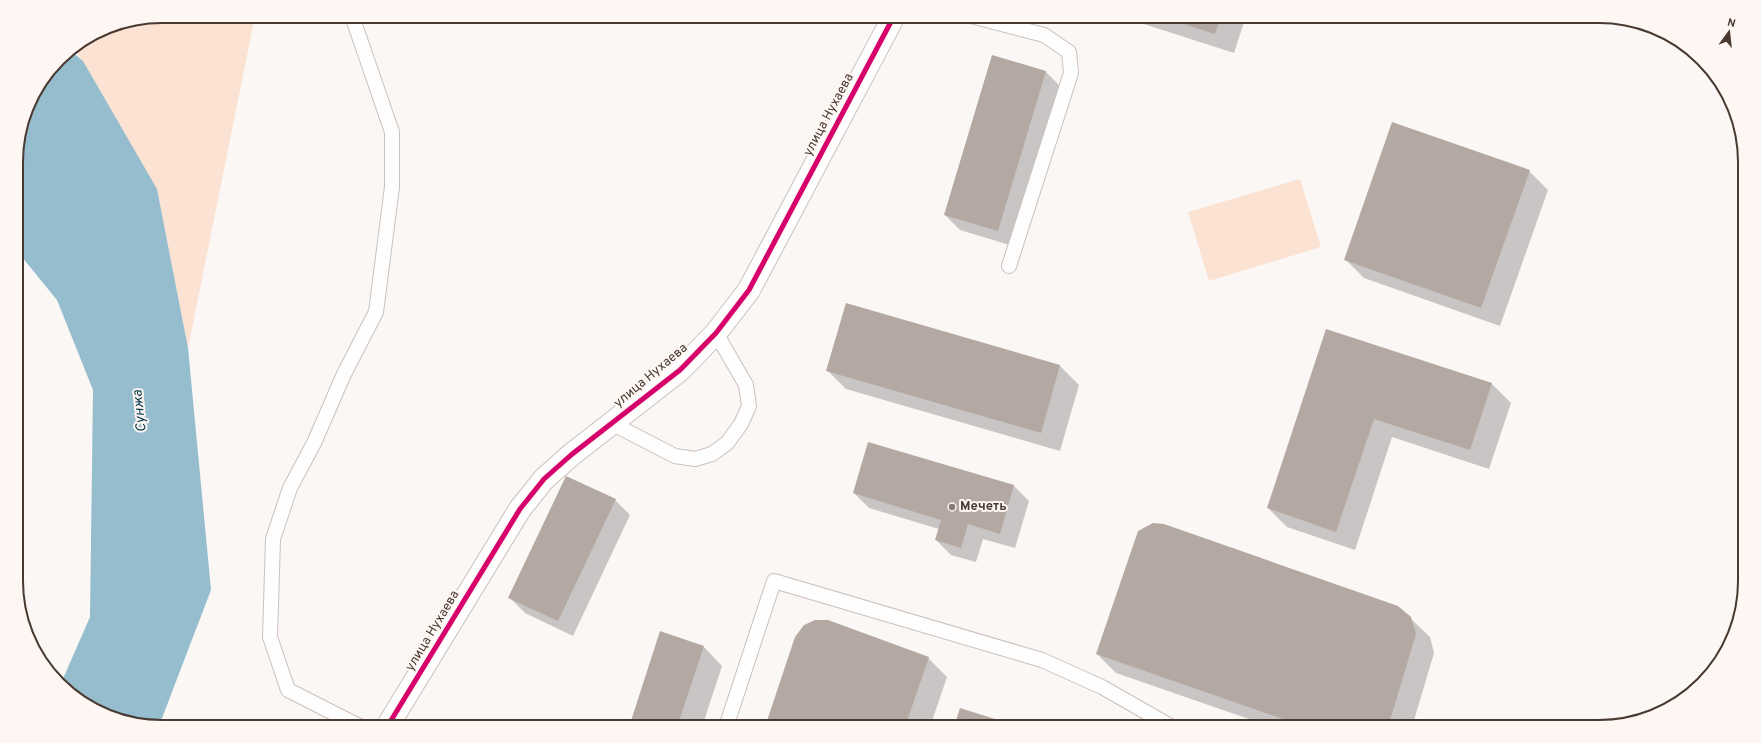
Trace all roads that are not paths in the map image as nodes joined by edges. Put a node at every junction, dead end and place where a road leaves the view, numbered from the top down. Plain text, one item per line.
1 (354, 23) edge
2 (890, 23) edge
3 (998, 23) edge
4 (1009, 266) dead end
5 (716, 332) junction
6 (612, 423) junction
7 (347, 720) edge
8 (391, 720) edge
9 (728, 720) edge
10 (1160, 720) edge

1 - 7 lane
2 - 5 street, улица Нухаева
3 - 4 lane
5 - 6 street, улица Нухаева
5 - 6 lane
6 - 8 street, улица Нухаева
9 - 10 lane

